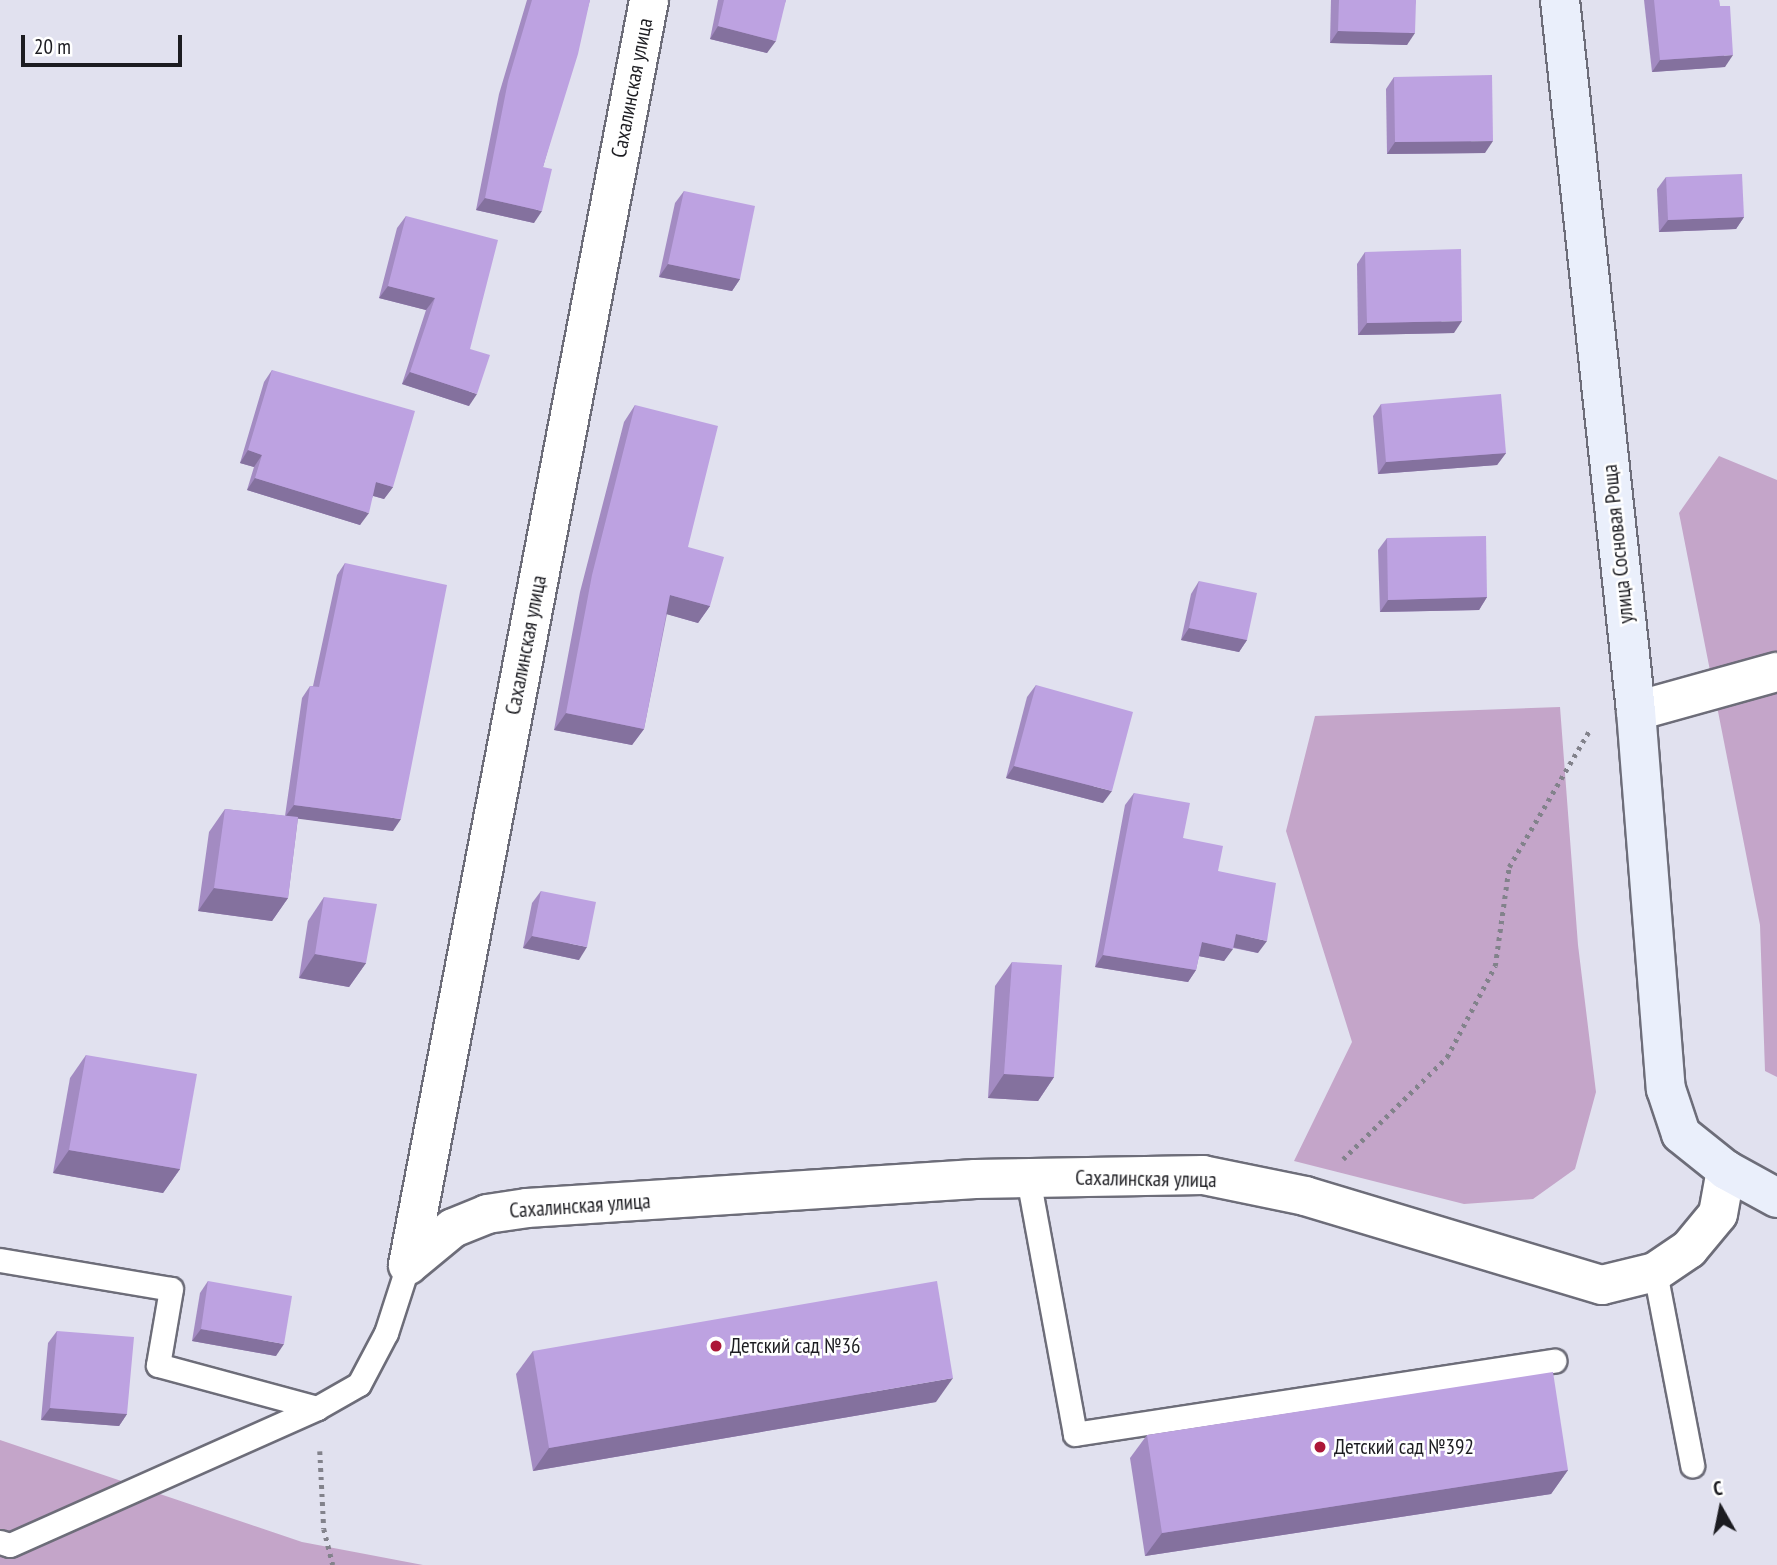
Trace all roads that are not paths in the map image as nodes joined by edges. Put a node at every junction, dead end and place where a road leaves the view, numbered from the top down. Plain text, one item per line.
1 (649, 0) edge
2 (1560, 0) edge
3 (1777, 672) edge
4 (1636, 710) junction
5 (1726, 1170) junction
6 (1028, 1178) junction
7 (1777, 1198) edge
8 (0, 1260) edge
9 (408, 1265) junction
10 (1655, 1272) junction
11 (1554, 1361) dead end
12 (317, 1408) junction
13 (1692, 1465) dead end
14 (0, 1542) edge

1 - 9 street, Сахалинская улица
2 - 4 main road, улица Сосновая Роща
3 - 4 street
4 - 5 main road, улица Сосновая Роща
5 - 7 main road, улица Сосновая Роща
5 - 10 street, Сахалинская улица
6 - 9 street, Сахалинская улица
6 - 10 street, Сахалинская улица
6 - 11 lane
8 - 12 lane
9 - 12 lane
10 - 13 lane
12 - 14 lane

